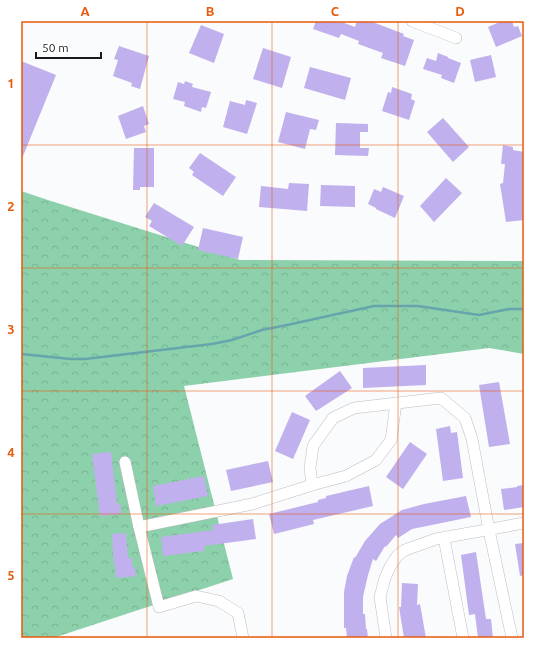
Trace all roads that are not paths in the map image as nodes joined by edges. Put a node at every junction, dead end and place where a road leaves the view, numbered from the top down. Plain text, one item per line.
1 (416, 22) edge
2 (456, 38) dead end
3 (396, 403) junction
4 (125, 462) dead end
5 (312, 484) junction
6 (524, 523) edge
7 (139, 527) junction
8 (488, 530) junction
9 (444, 538) junction
10 (243, 638) edge
11 (386, 638) edge
12 (462, 638) edge
13 (512, 638) edge

1 - 2 street
3 - 5 street
3 - 5 street
3 - 8 street
4 - 7 street
5 - 7 street
6 - 8 street
7 - 10 street
8 - 9 street
8 - 13 street
9 - 11 street
9 - 12 street

